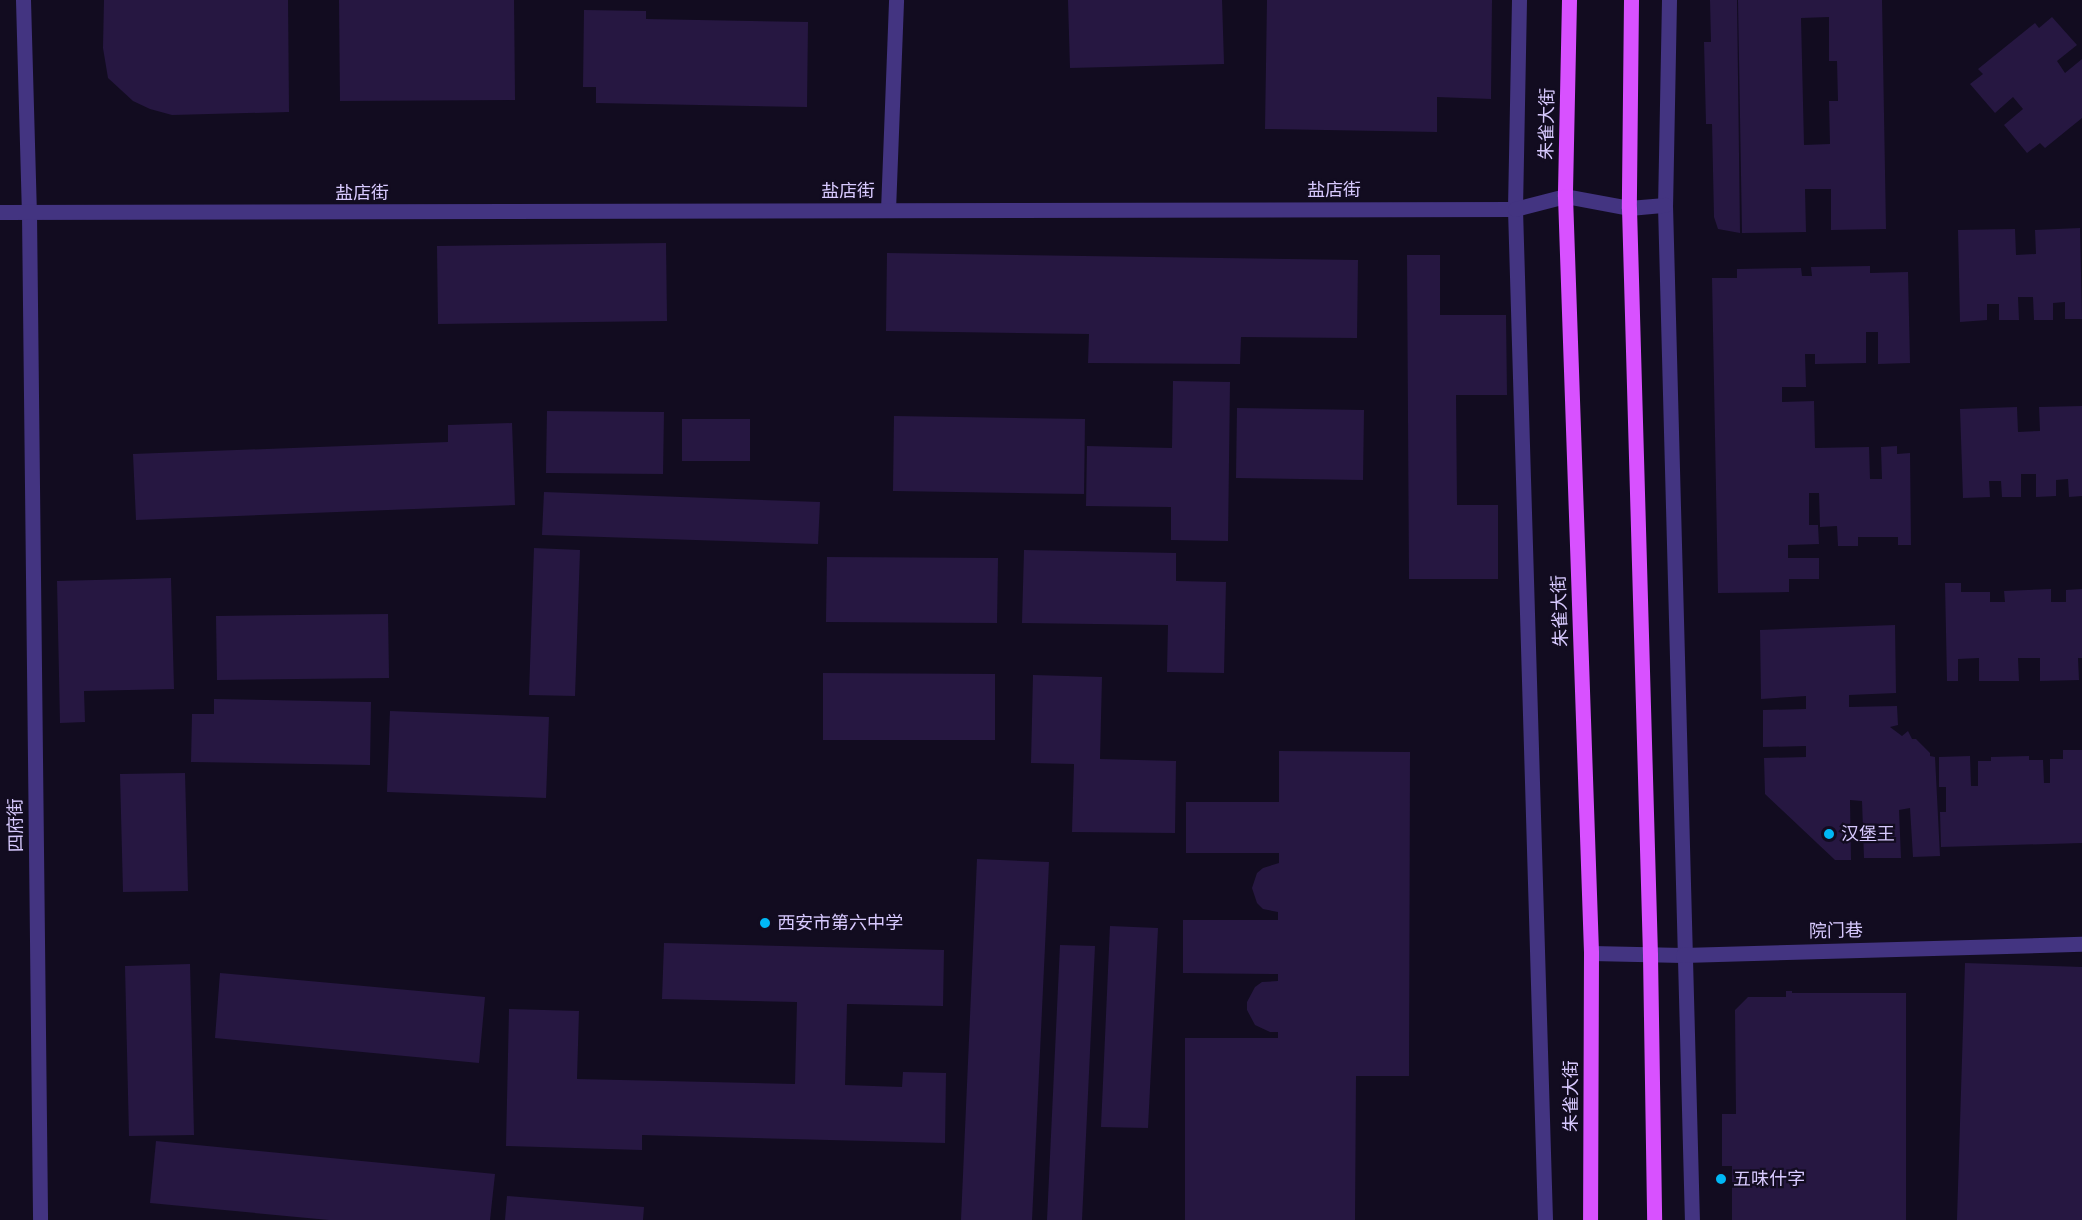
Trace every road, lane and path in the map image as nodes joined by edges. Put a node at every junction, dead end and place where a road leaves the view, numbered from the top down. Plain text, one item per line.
1 (23, 0) edge
2 (896, 0) edge
3 (1519, 0) edge
4 (1569, 0) edge
5 (1631, 0) edge
6 (1669, 0) edge
7 (1565, 196) junction
8 (1665, 205) junction
9 (1629, 208) junction
10 (1515, 209) junction
11 (888, 210) junction
12 (0, 212) edge
13 (29, 213) junction
14 (2082, 944) edge
15 (1591, 953) junction
16 (1650, 954) junction
17 (1683, 954) junction
18 (40, 1220) edge
19 (1545, 1220) edge
20 (1590, 1220) edge
21 (1654, 1220) edge
22 (1692, 1220) edge

1 - 13 street, 四府街
2 - 11 street
3 - 10 street
4 - 7 main road, 朱雀大街
5 - 9 main road
6 - 8 street
7 - 9 street, 盐店街
7 - 10 street, 盐店街
7 - 15 main road, 朱雀大街
8 - 9 street, 盐店街
8 - 17 street
9 - 16 main road
10 - 11 street, 盐店街
10 - 19 street
11 - 13 street, 盐店街
12 - 13 street, 盐店街
13 - 18 street, 四府街
14 - 17 street, 院门巷
15 - 16 street, 院门巷
15 - 20 main road, 朱雀大街
16 - 17 street, 院门巷
16 - 21 main road
17 - 22 street

